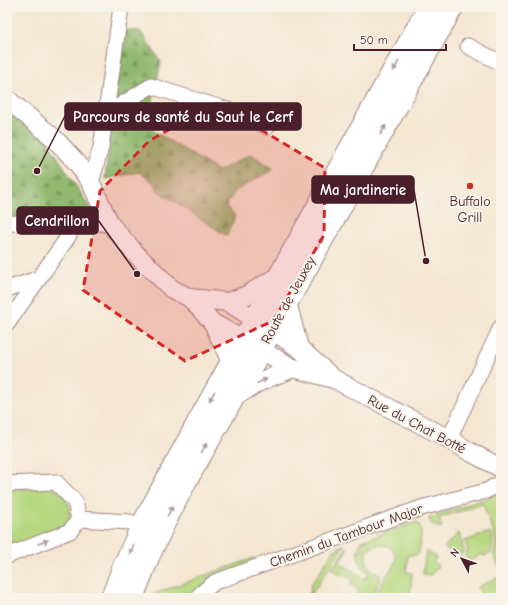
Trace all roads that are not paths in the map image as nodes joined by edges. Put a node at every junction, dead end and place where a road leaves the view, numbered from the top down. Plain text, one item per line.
1 (121, 7) edge
2 (428, 7) edge
3 (452, 7) edge
4 (468, 46) dead end
5 (501, 63) edge
6 (7, 99) edge
7 (106, 114) junction
8 (267, 127) dead end
9 (91, 183) junction
10 (7, 223) edge
11 (110, 224) junction
12 (74, 225) junction
13 (280, 275) junction
14 (38, 280) junction
15 (7, 289) edge
16 (190, 298) junction
17 (228, 302) junction
18 (287, 302) junction
19 (213, 323) junction
20 (7, 324) edge
21 (263, 325) junction
22 (501, 327) edge
23 (252, 345) junction
24 (299, 348) junction
25 (231, 362) junction
26 (293, 368) junction
27 (334, 379) junction
28 (233, 398) junction
29 (449, 439) junction
30 (501, 468) edge
31 (501, 483) edge
32 (7, 484) edge
33 (79, 519) junction
34 (142, 526) junction
35 (7, 556) edge
36 (112, 598) edge
37 (132, 598) edge
38 (197, 598) edge

1 - 7 street
2 -> 13 main road, Route de Jeuxey
18 -> 3 main road, Route de Jeuxey
4 - 5 street
6 - 9 street
7 - 8 street
7 - 9 street
9 - 11 street
10 - 12 street
11 - 12 street
11 - 16 street
12 - 14 street
13 - 17 street
13 - 21 main road, Route de Jeuxey
14 - 15 street
14 - 20 street
16 - 17 street
16 - 19 street
17 - 21 street, Rue du Chat Botté
18 - 21 main road, Route de Jeuxey
18 - 24 street
19 - 23 street, Rue du Chat Botté
19 - 25 street
21 - 23 main road, Route de Jeuxey
21 - 24 street, Rue du Chat Botté
22 - 29 street
23 - 25 main road, Route de Jeuxey
23 - 26 street, Rue du Chat Botté
23 - 28 main road, Route de Jeuxey
24 - 27 street, Rue du Chat Botté
25 -> 34 main road, Route de Jeuxey
26 - 27 street, Rue du Chat Botté
28 -> 26 street
27 - 29 street, Rue du Chat Botté
37 -> 28 main road, Route de Jeuxey
29 - 30 street, Rue du Chat Botté
31 - 38 street, Chemin du Tambour Major
32 - 33 street
33 - 34 street
35 -> 33 street
34 -> 36 main road, Route de Jeuxey

